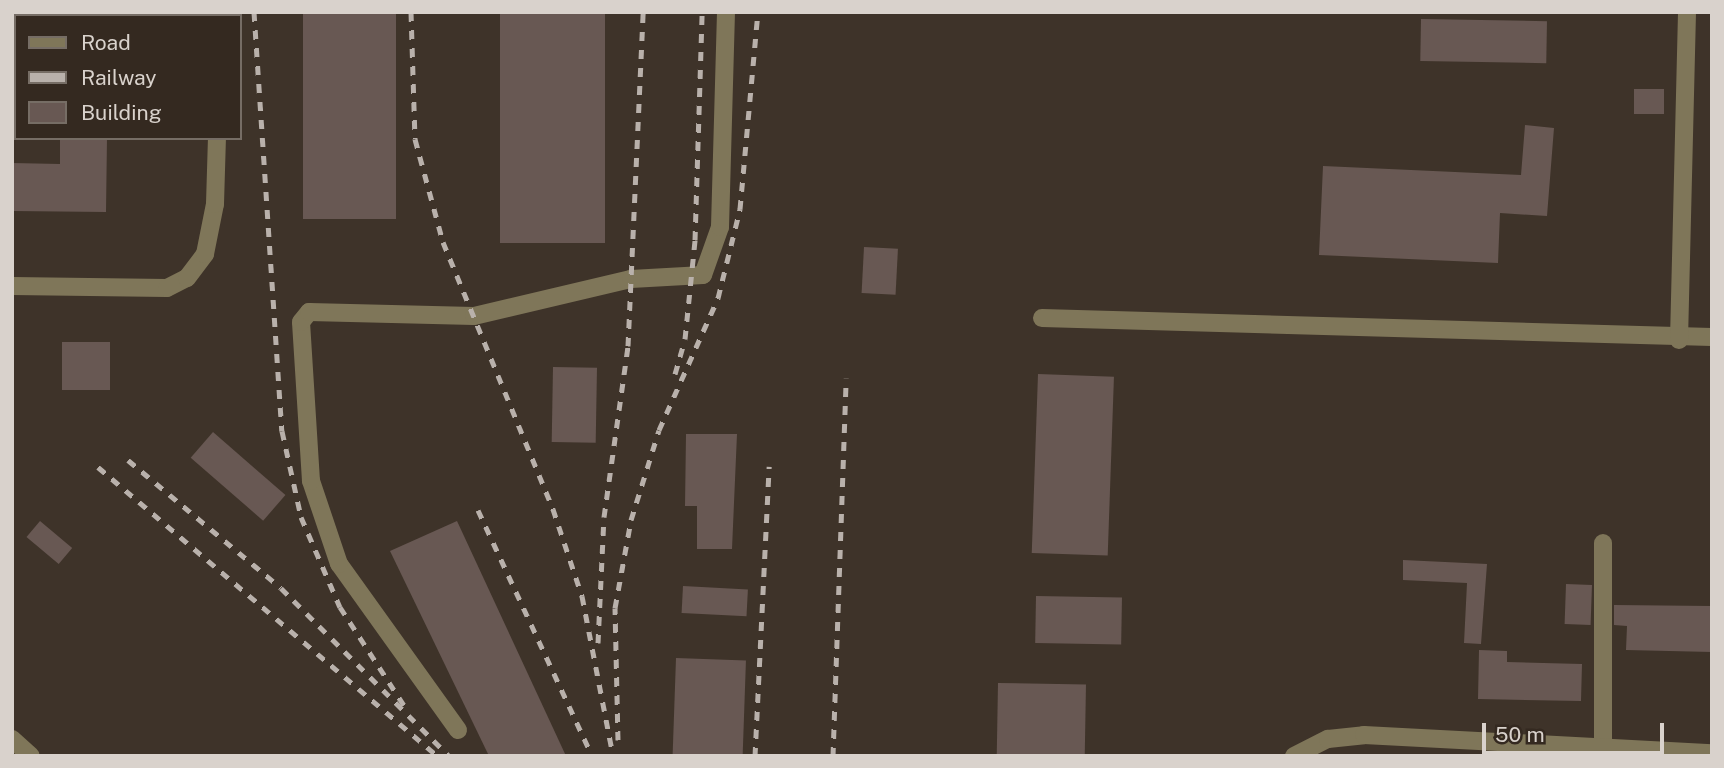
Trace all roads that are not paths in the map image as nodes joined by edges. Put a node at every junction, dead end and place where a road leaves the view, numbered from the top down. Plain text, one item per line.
1 (726, 12) edge
2 (1687, 12) edge
3 (217, 140) edge
4 (12, 286) edge
5 (1042, 318) dead end
6 (1712, 337) edge
7 (1679, 340) junction
8 (1603, 543) dead end
9 (458, 730) dead end
10 (12, 739) edge
11 (1603, 747) junction
12 (1712, 753) edge
13 (31, 756) edge
14 (1294, 756) edge

1 - 9 lane
2 - 7 lane
3 - 4 lane
5 - 7 lane
6 - 7 lane
8 - 11 lane
10 - 13 lane
11 - 12 lane
11 - 14 lane

